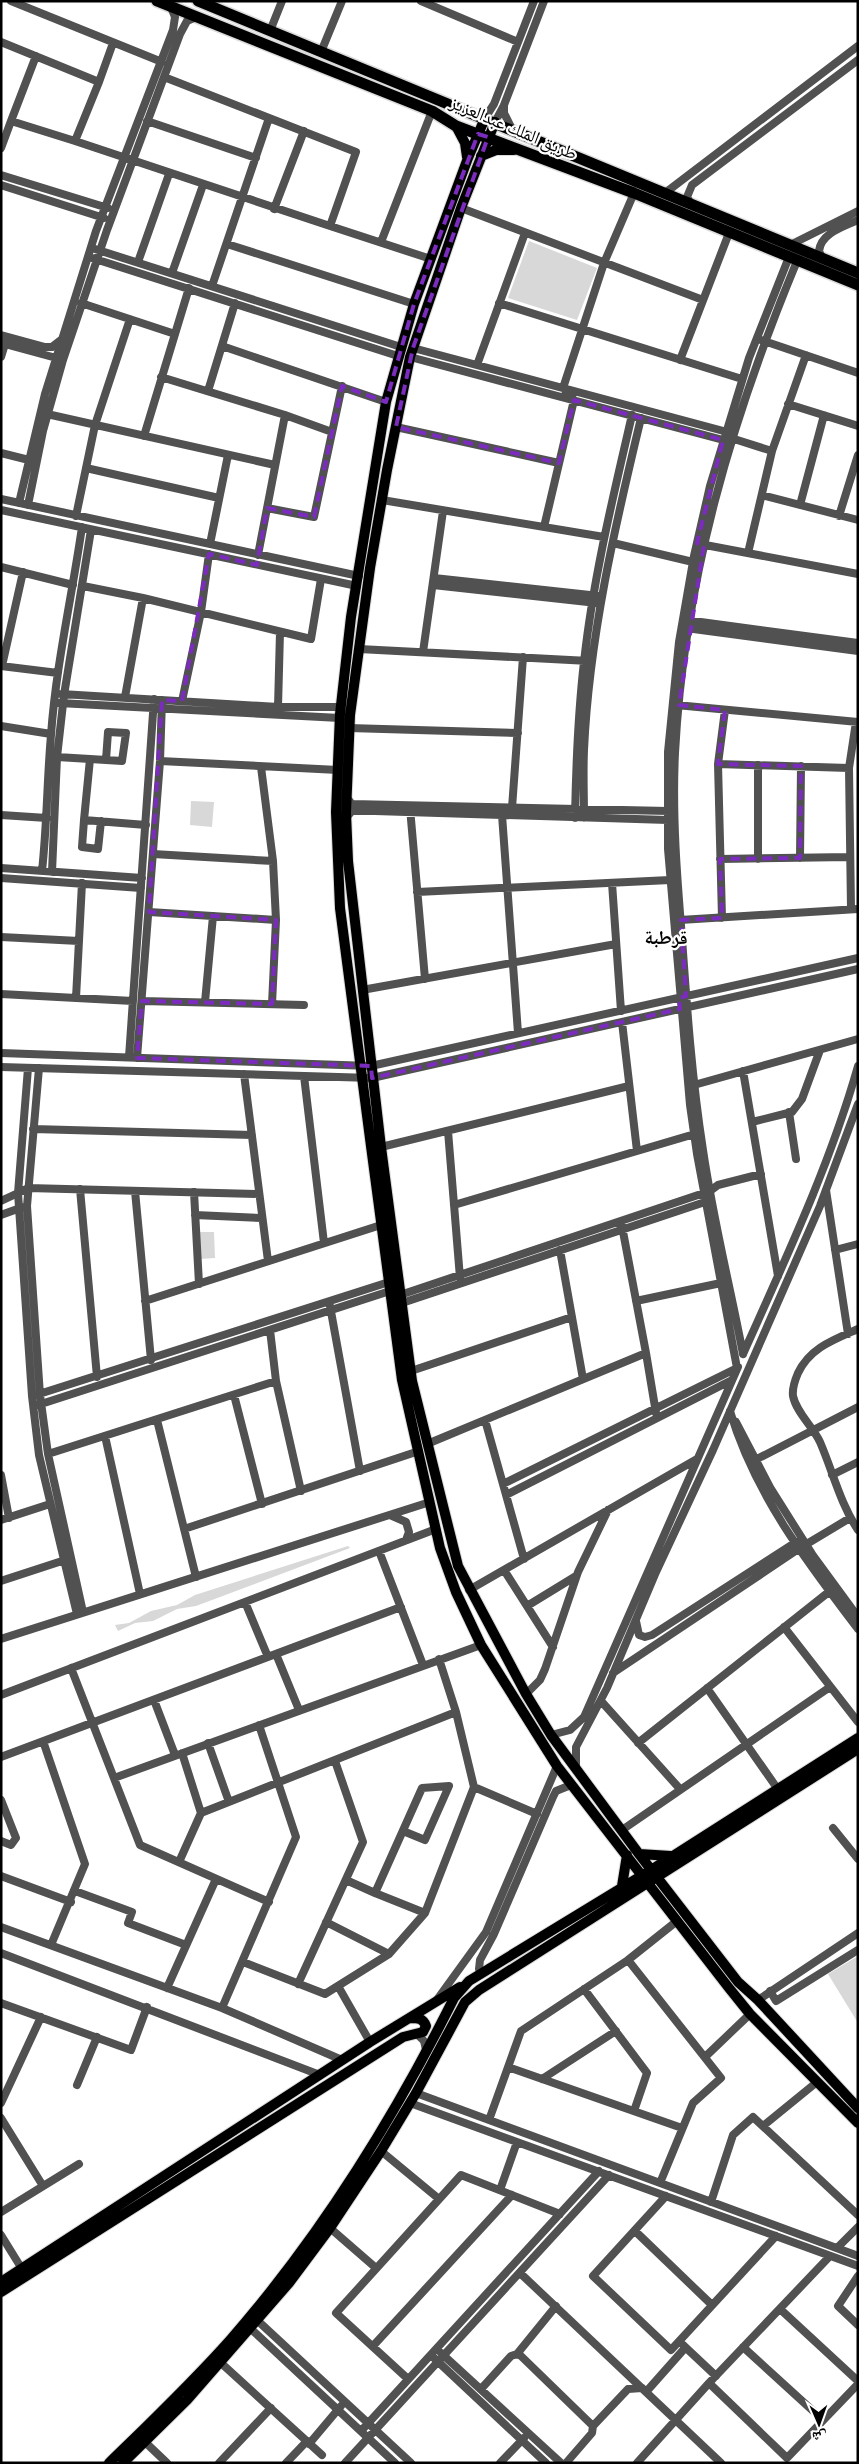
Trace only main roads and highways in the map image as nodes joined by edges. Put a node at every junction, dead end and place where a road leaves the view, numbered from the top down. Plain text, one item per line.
1 (157, 1) edge
2 (198, 1) edge
3 (490, 120) junction
4 (456, 126) junction
5 (483, 136) junction
6 (518, 150) junction
7 (481, 156) junction
8 (468, 158) junction
9 (858, 273) edge
10 (858, 286) edge
11 (366, 1065) junction
12 (367, 1078) junction
13 (858, 1738) edge
14 (858, 1749) edge
15 (638, 1854) junction
16 (627, 1855) junction
17 (672, 1856) junction
18 (669, 1870) junction
19 (654, 1874) junction
20 (641, 1875) junction
21 (648, 1884) junction
22 (622, 1886) junction
23 (668, 1891) junction
24 (469, 1981) junction
25 (409, 2018) junction
26 (858, 2108) edge
27 (858, 2124) edge
28 (1, 2282) edge
29 (1, 2292) edge
30 (109, 2463) edge
31 (123, 2463) edge

1 - 4 highway, طريق الملك عبدالعزيز
2 - 3 highway, طريق الملك عبدالعزيز
3 - 5 main road
3 - 9 highway, طريق الملك عبدالعزيز
4 - 5 highway, طريق الملك عبدالعزيز
4 - 8 main road
5 - 6 highway, طريق الملك عبدالعزيز
5 - 7 main road
5 - 8 main road
6 - 7 main road
6 - 10 highway, طريق الملك عبدالعزيز
7 - 11 main road
8 - 11 main road
11 - 12 main road
12 - 15 main road
12 - 16 main road
13 - 17 main road
14 - 18 main road
15 - 17 main road
15 - 19 main road
16 - 20 main road
16 - 22 main road
17 - 19 main road
18 - 19 main road
18 - 23 main road
19 - 20 main road
19 - 21 main road
19 - 23 main road
20 - 21 main road
20 - 22 main road
21 - 27 main road
21 - 31 main road
22 - 24 main road
23 - 26 main road
24 - 25 main road
24 - 30 main road
25 - 28 main road
25 - 29 main road

